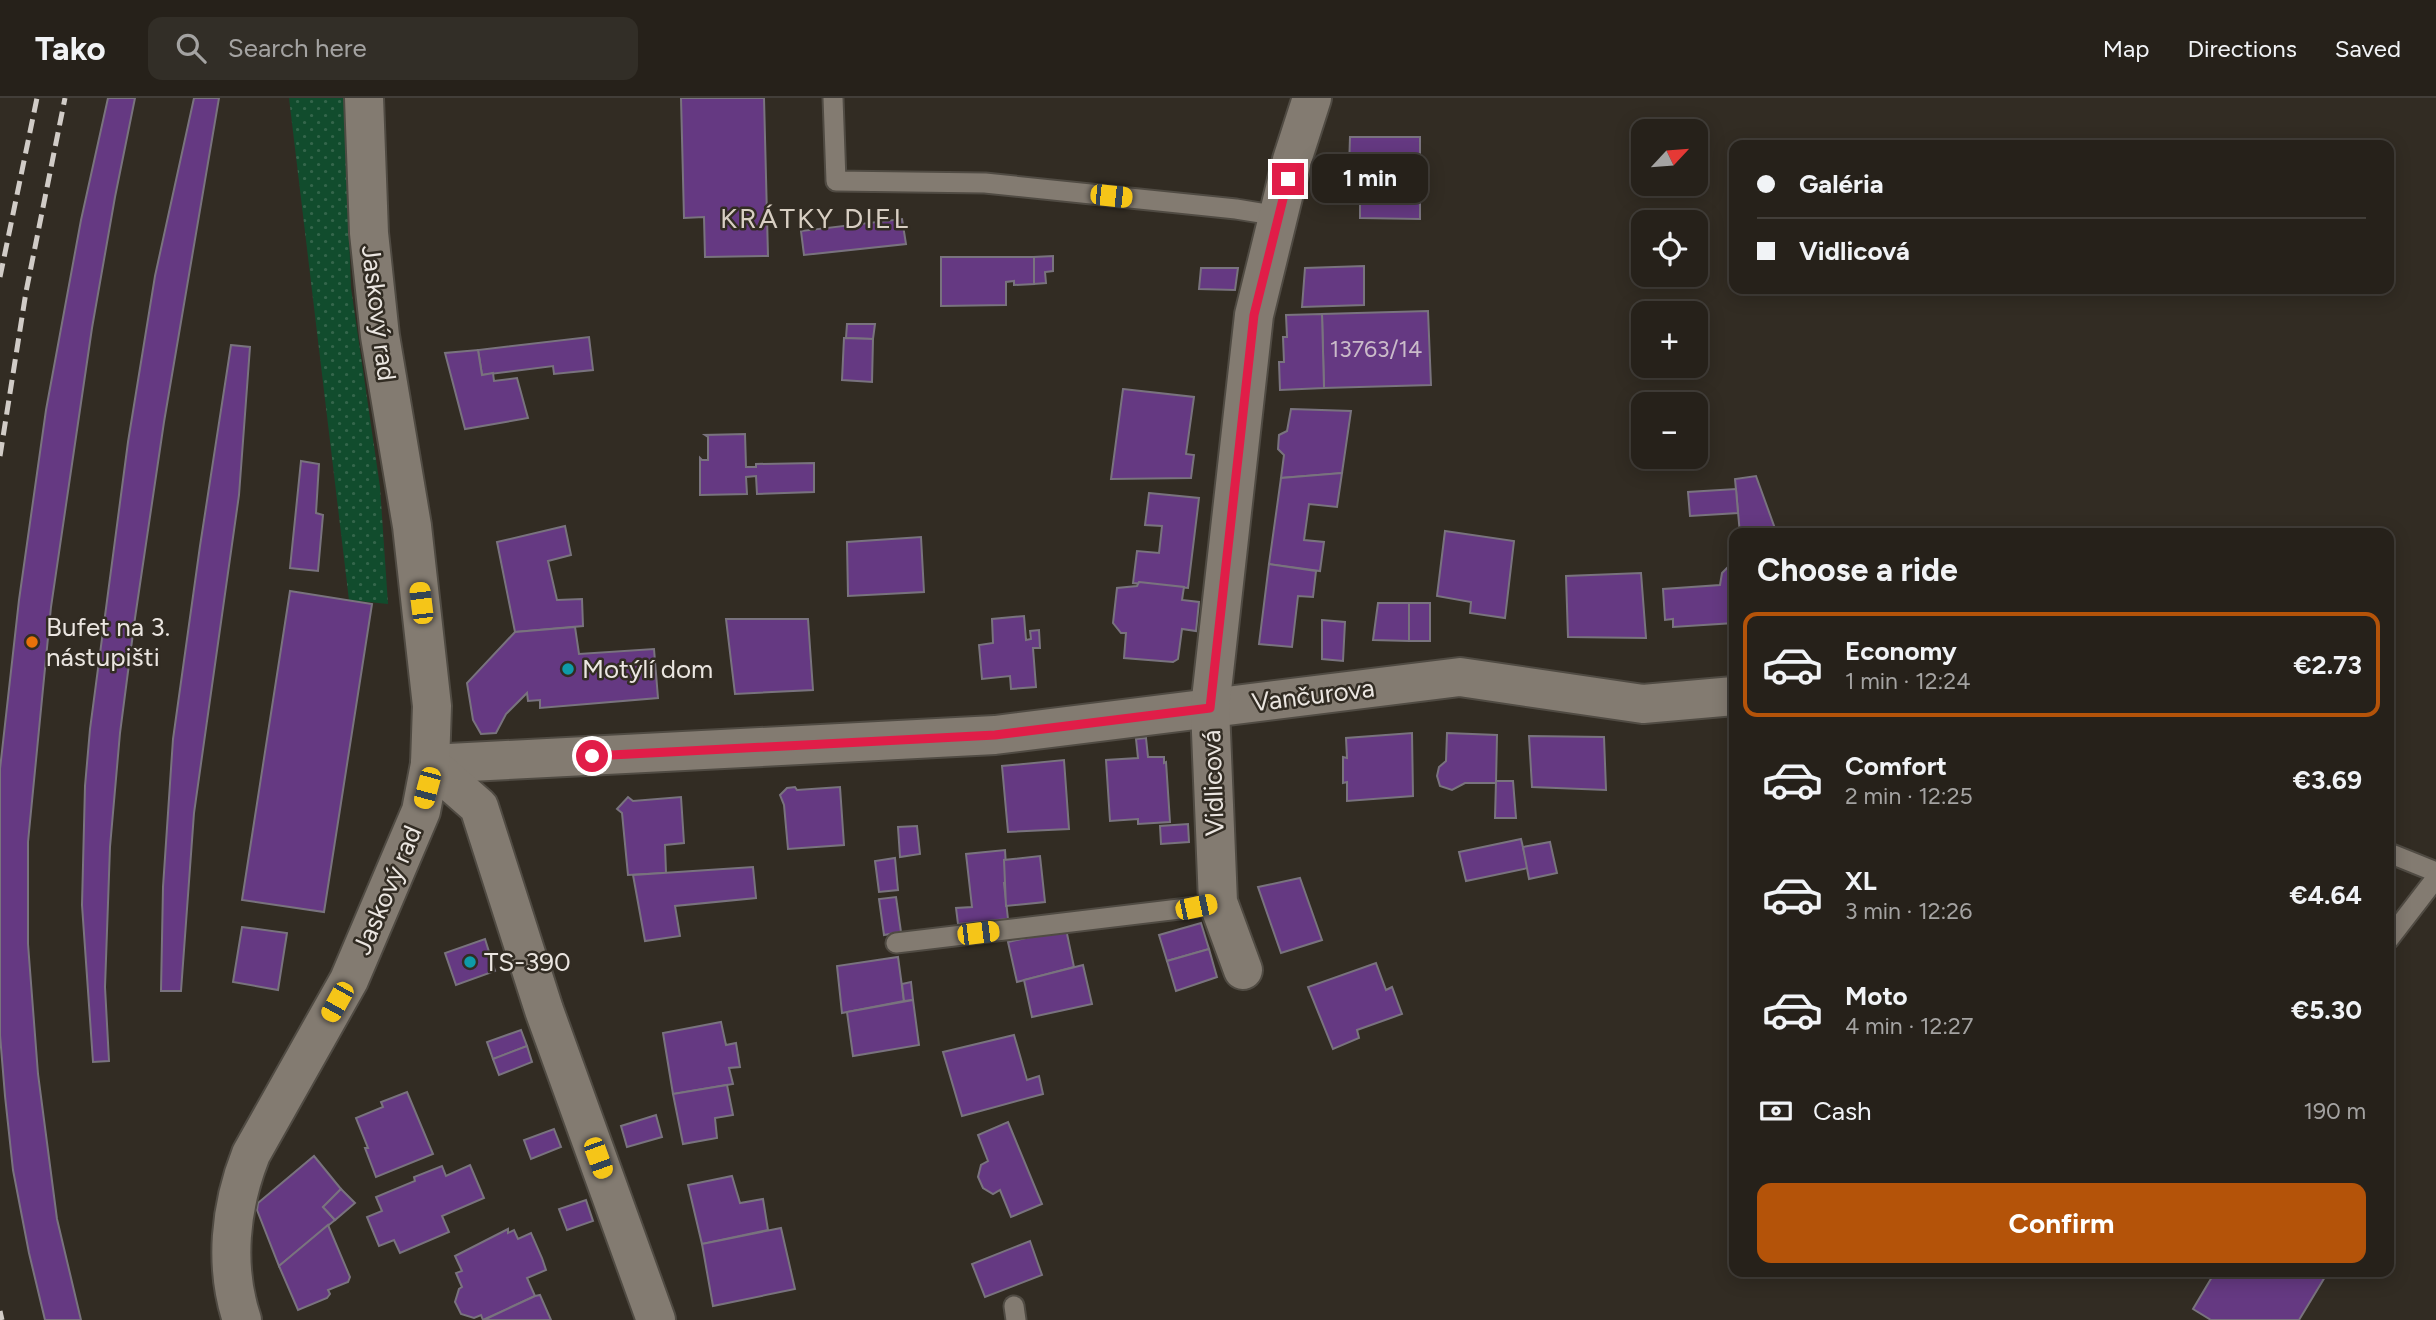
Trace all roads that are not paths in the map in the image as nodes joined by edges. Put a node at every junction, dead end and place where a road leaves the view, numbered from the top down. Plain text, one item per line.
1 (364, 98) edge
2 (833, 98) edge
3 (1312, 98) edge
4 (1279, 216) junction
5 (1729, 696) edge
6 (1210, 708) junction
7 (430, 764) junction
8 (2394, 855) edge
9 (2436, 872) edge
10 (2436, 878) edge
11 (1218, 902) junction
12 (2394, 933) edge
13 (896, 943) dead end
14 (1243, 970) dead end
15 (242, 1320) edge
16 (656, 1320) edge

1 - 7 street, Jaskový rad
2 - 4 lane
3 - 4 street, Vidlicová
4 - 6 street, Vidlicová
5 - 6 street, Vančurova
6 - 7 street, Vančurova
6 - 11 street, Vidlicová
7 - 15 street, Jaskový rad
7 - 16 street
8 - 9 lane
10 - 12 lane
11 - 13 lane
11 - 14 street, Vidlicová

